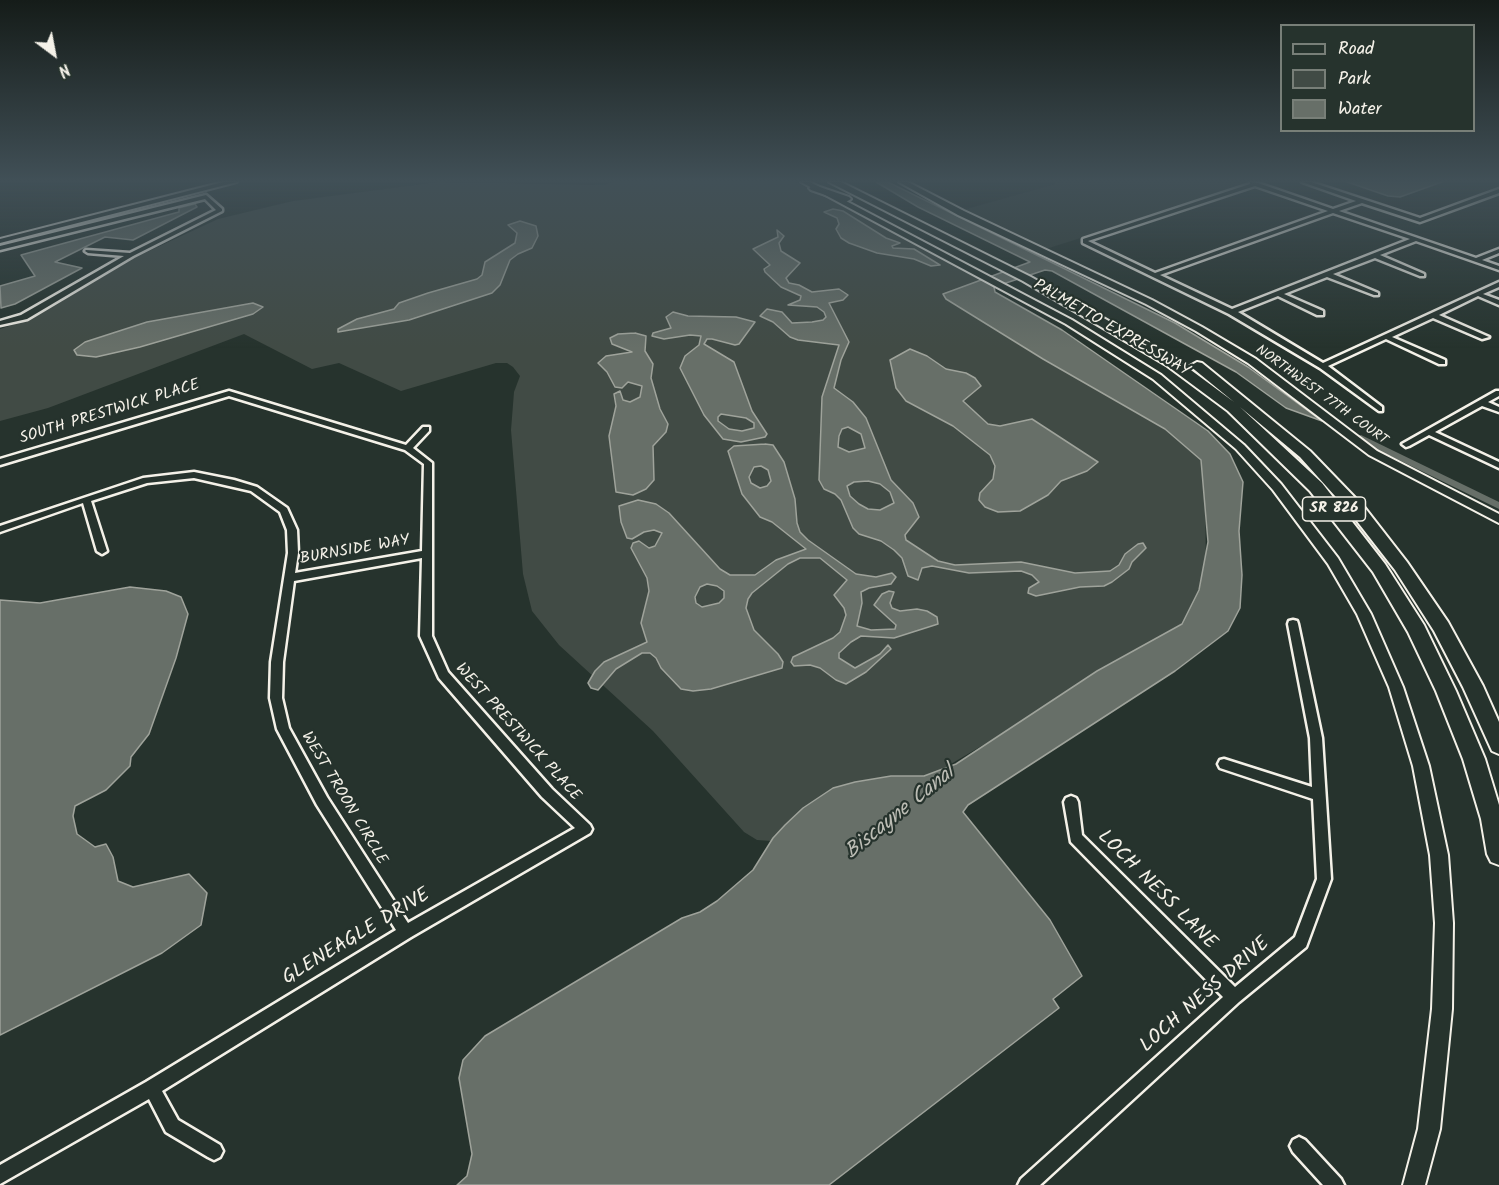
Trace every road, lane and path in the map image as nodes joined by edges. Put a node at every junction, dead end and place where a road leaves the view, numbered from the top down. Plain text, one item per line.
1 (16, 237) edge
2 (39, 237) edge
3 (166, 237) edge
4 (908, 237) edge
5 (939, 237) edge
6 (958, 237) edge
7 (1012, 237) edge
8 (1092, 237) edge
9 (1260, 237) edge
10 (1411, 237) edge
11 (1416, 239) junction
12 (0, 241) edge
13 (0, 248) edge
14 (88, 251) dead end
15 (1499, 251) edge
16 (131, 255) junction
17 (1376, 256) junction
18 (1477, 260) junction
19 (1499, 268) edge
20 (1028, 273) junction
21 (1155, 275) junction
22 (1329, 275) junction
23 (1422, 275) dead end
24 (1499, 284) edge
25 (1279, 294) junction
26 (1376, 294) dead end
27 (1478, 294) junction
28 (1499, 303) edge
29 (1232, 312) junction
30 (1320, 313) dead end
31 (1433, 315) junction
32 (0, 323) edge
33 (1387, 337) junction
34 (1485, 337) dead end
35 (1442, 362) dead end
36 (1323, 366) junction
37 (229, 393) joint
38 (1499, 393) edge
39 (1482, 403) junction
40 (1379, 409) dead end
41 (1499, 410) edge
42 (426, 429) dead end
43 (1429, 432) junction
44 (1406, 444) dead end
45 (408, 448) junction
46 (0, 462) edge
47 (1499, 465) edge
48 (86, 499) junction
49 (1499, 519) edge
50 (0, 529) edge
51 (102, 551) dead end
52 (426, 554) junction
53 (290, 578) junction
54 (1293, 624) dead end
55 (1499, 745) edge
56 (1224, 764) dead end
57 (1319, 795) junction
58 (1071, 802) dead end
59 (585, 829) joint
60 (1499, 854) edge
61 (406, 932) junction
62 (1234, 997) junction
63 (152, 1088) junction
64 (1299, 1146) dead end
65 (214, 1151) dead end
66 (0, 1175) edge
67 (1028, 1185) edge
68 (1335, 1185) edge
69 (1414, 1185) edge

1 - 12 street
2 - 13 street
3 - 16 street
4 - 69 street
5 - 20 highway, PALMETTO EXPRESSWAY / SR 826
6 - 20 highway, PALMETTO EXPRESSWAY / SR 826
7 - 49 street, NORTHWEST 77TH COURT
8 - 21 street
9 - 21 street
10 - 11 street
11 - 17 street
11 - 18 street
14 - 16 street
15 - 18 street
16 - 32 street
17 - 22 street
17 - 23 street
18 - 19 street
20 - 55 highway, PALMETTO EXPRESSWAY / SR 826
20 - 60 highway, PALMETTO EXPRESSWAY / SR 826
21 - 29 street
22 - 25 street
22 - 26 street
24 - 27 street
25 - 29 street
25 - 30 street
27 - 28 street
27 - 31 street
29 - 36 street
31 - 33 street
31 - 34 street
33 - 35 street
33 - 36 street
36 - 40 street
37 - 45 street, WEST PRESTWICK PLACE
37 - 46 street, SOUTH PRESTWICK PLACE
38 - 39 street
39 - 41 street
39 - 43 street
42 - 45 street
43 - 44 street
43 - 47 street
45 - 52 street, WEST PRESTWICK PLACE
48 - 50 street, WEST TROON CIRCLE
48 - 51 street
48 - 53 street, WEST TROON CIRCLE
52 - 53 street, BURNSIDE WAY
52 - 59 street, WEST PRESTWICK PLACE
53 - 61 street, WEST TROON CIRCLE
54 - 57 street, LOCH NESS DRIVE
56 - 57 street
57 - 62 street, LOCH NESS DRIVE
58 - 62 street, LOCH NESS LANE
59 - 61 street, GLENEAGLE DRIVE
61 - 63 street, GLENEAGLE DRIVE
62 - 67 street, LOCH NESS DRIVE
63 - 65 street
63 - 66 street, GLENEAGLE DRIVE
64 - 68 street

